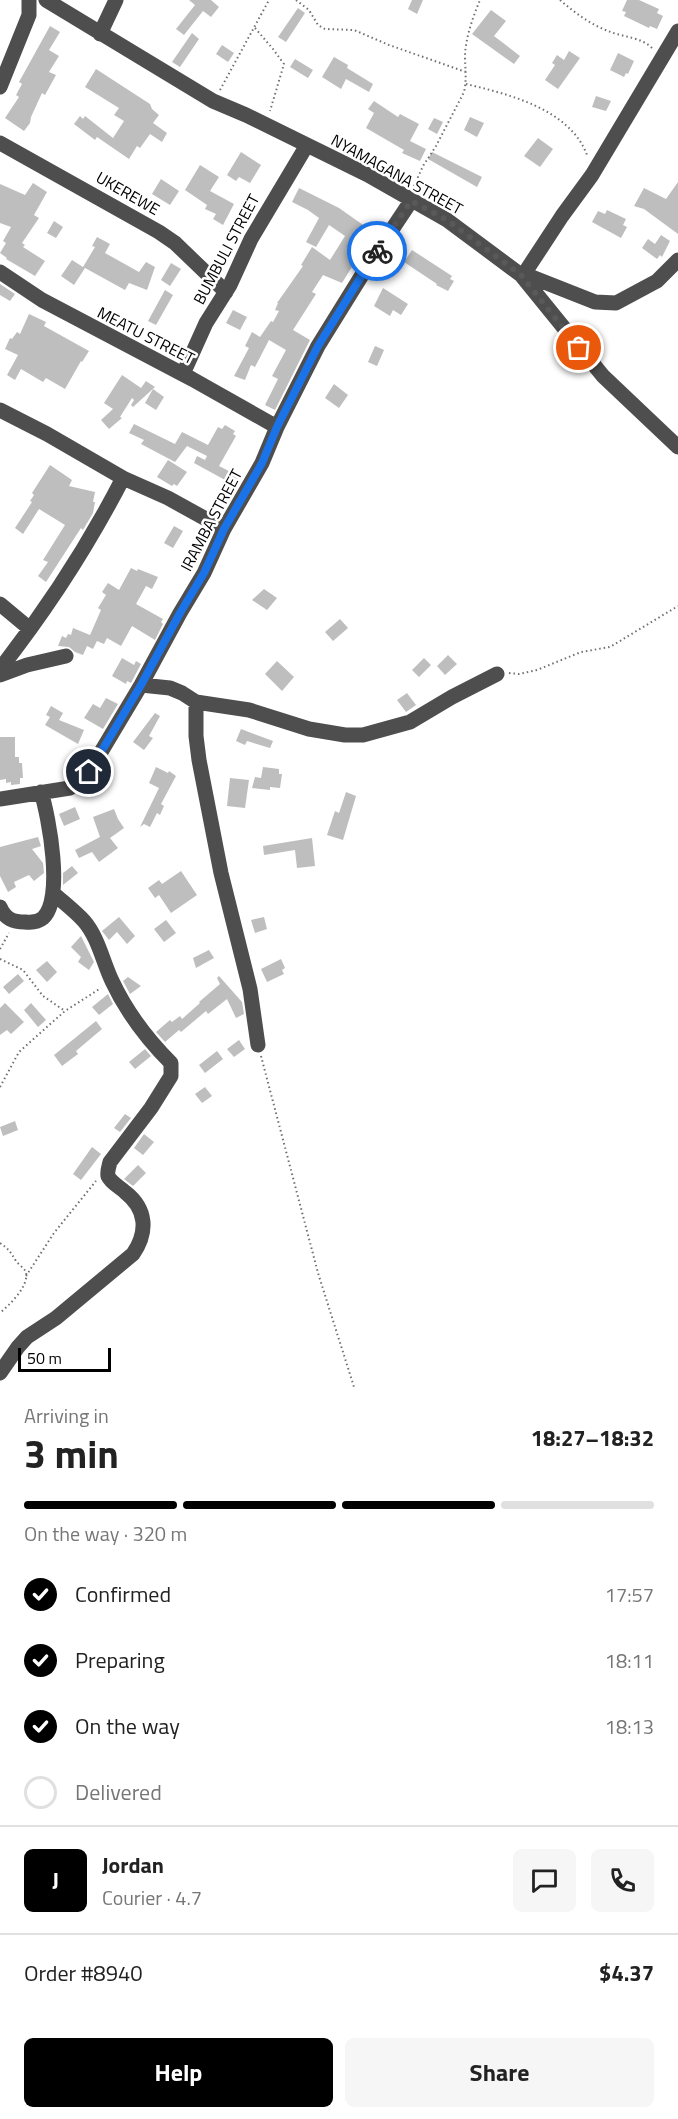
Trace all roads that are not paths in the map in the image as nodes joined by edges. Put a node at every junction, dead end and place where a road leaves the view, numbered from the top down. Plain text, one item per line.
1 (29, 0) edge
2 (46, 0) edge
3 (116, 0) edge
4 (678, 31) edge
5 (100, 34) junction
6 (0, 87) edge
7 (0, 143) edge
8 (307, 145) junction
9 (411, 201) junction
10 (678, 260) edge
11 (0, 272) edge
12 (523, 275) junction
13 (226, 292) junction
14 (183, 374) junction
15 (0, 410) edge
16 (277, 427) junction
17 (678, 447) edge
18 (123, 478) junction
19 (224, 529) junction
20 (0, 604) edge
21 (30, 629) junction
22 (66, 656) dead end
23 (0, 669) edge
24 (498, 674) road end
25 (0, 675) edge
26 (141, 685) junction
27 (196, 702) junction
28 (40, 792) junction
29 (0, 799) edge
30 (53, 893) junction
31 (0, 907) edge
32 (258, 1045) road end
33 (0, 1373) edge

1 - 6 street
2 - 5 street, NYAMAGANA STREET
3 - 5 street
4 - 12 street
5 - 8 street, NYAMAGANA STREET
7 - 13 street, UKEREWE
8 - 9 street, NYAMAGANA STREET
8 - 13 street, BUMBULI STREET
9 - 12 street, NYAMAGANA STREET
9 - 16 street, IRAMBA STREET
10 - 12 street
11 - 14 street, MEATU STREET
12 - 17 street, NYAMAGANA STREET
13 - 14 street, BUMBULI STREET
14 - 16 street, MEATU STREET
15 - 18 street
16 - 19 street, IRAMBA STREET
18 - 19 street
18 - 21 street
19 - 26 street, IRAMBA STREET
20 - 21 street
21 - 23 street
22 - 25 street
24 - 27 street
26 - 27 street
26 - 28 street, IRAMBA STREET
27 - 32 street
28 - 29 street, IRAMBA STREET
28 - 30 street
30 - 31 street
30 - 33 street

